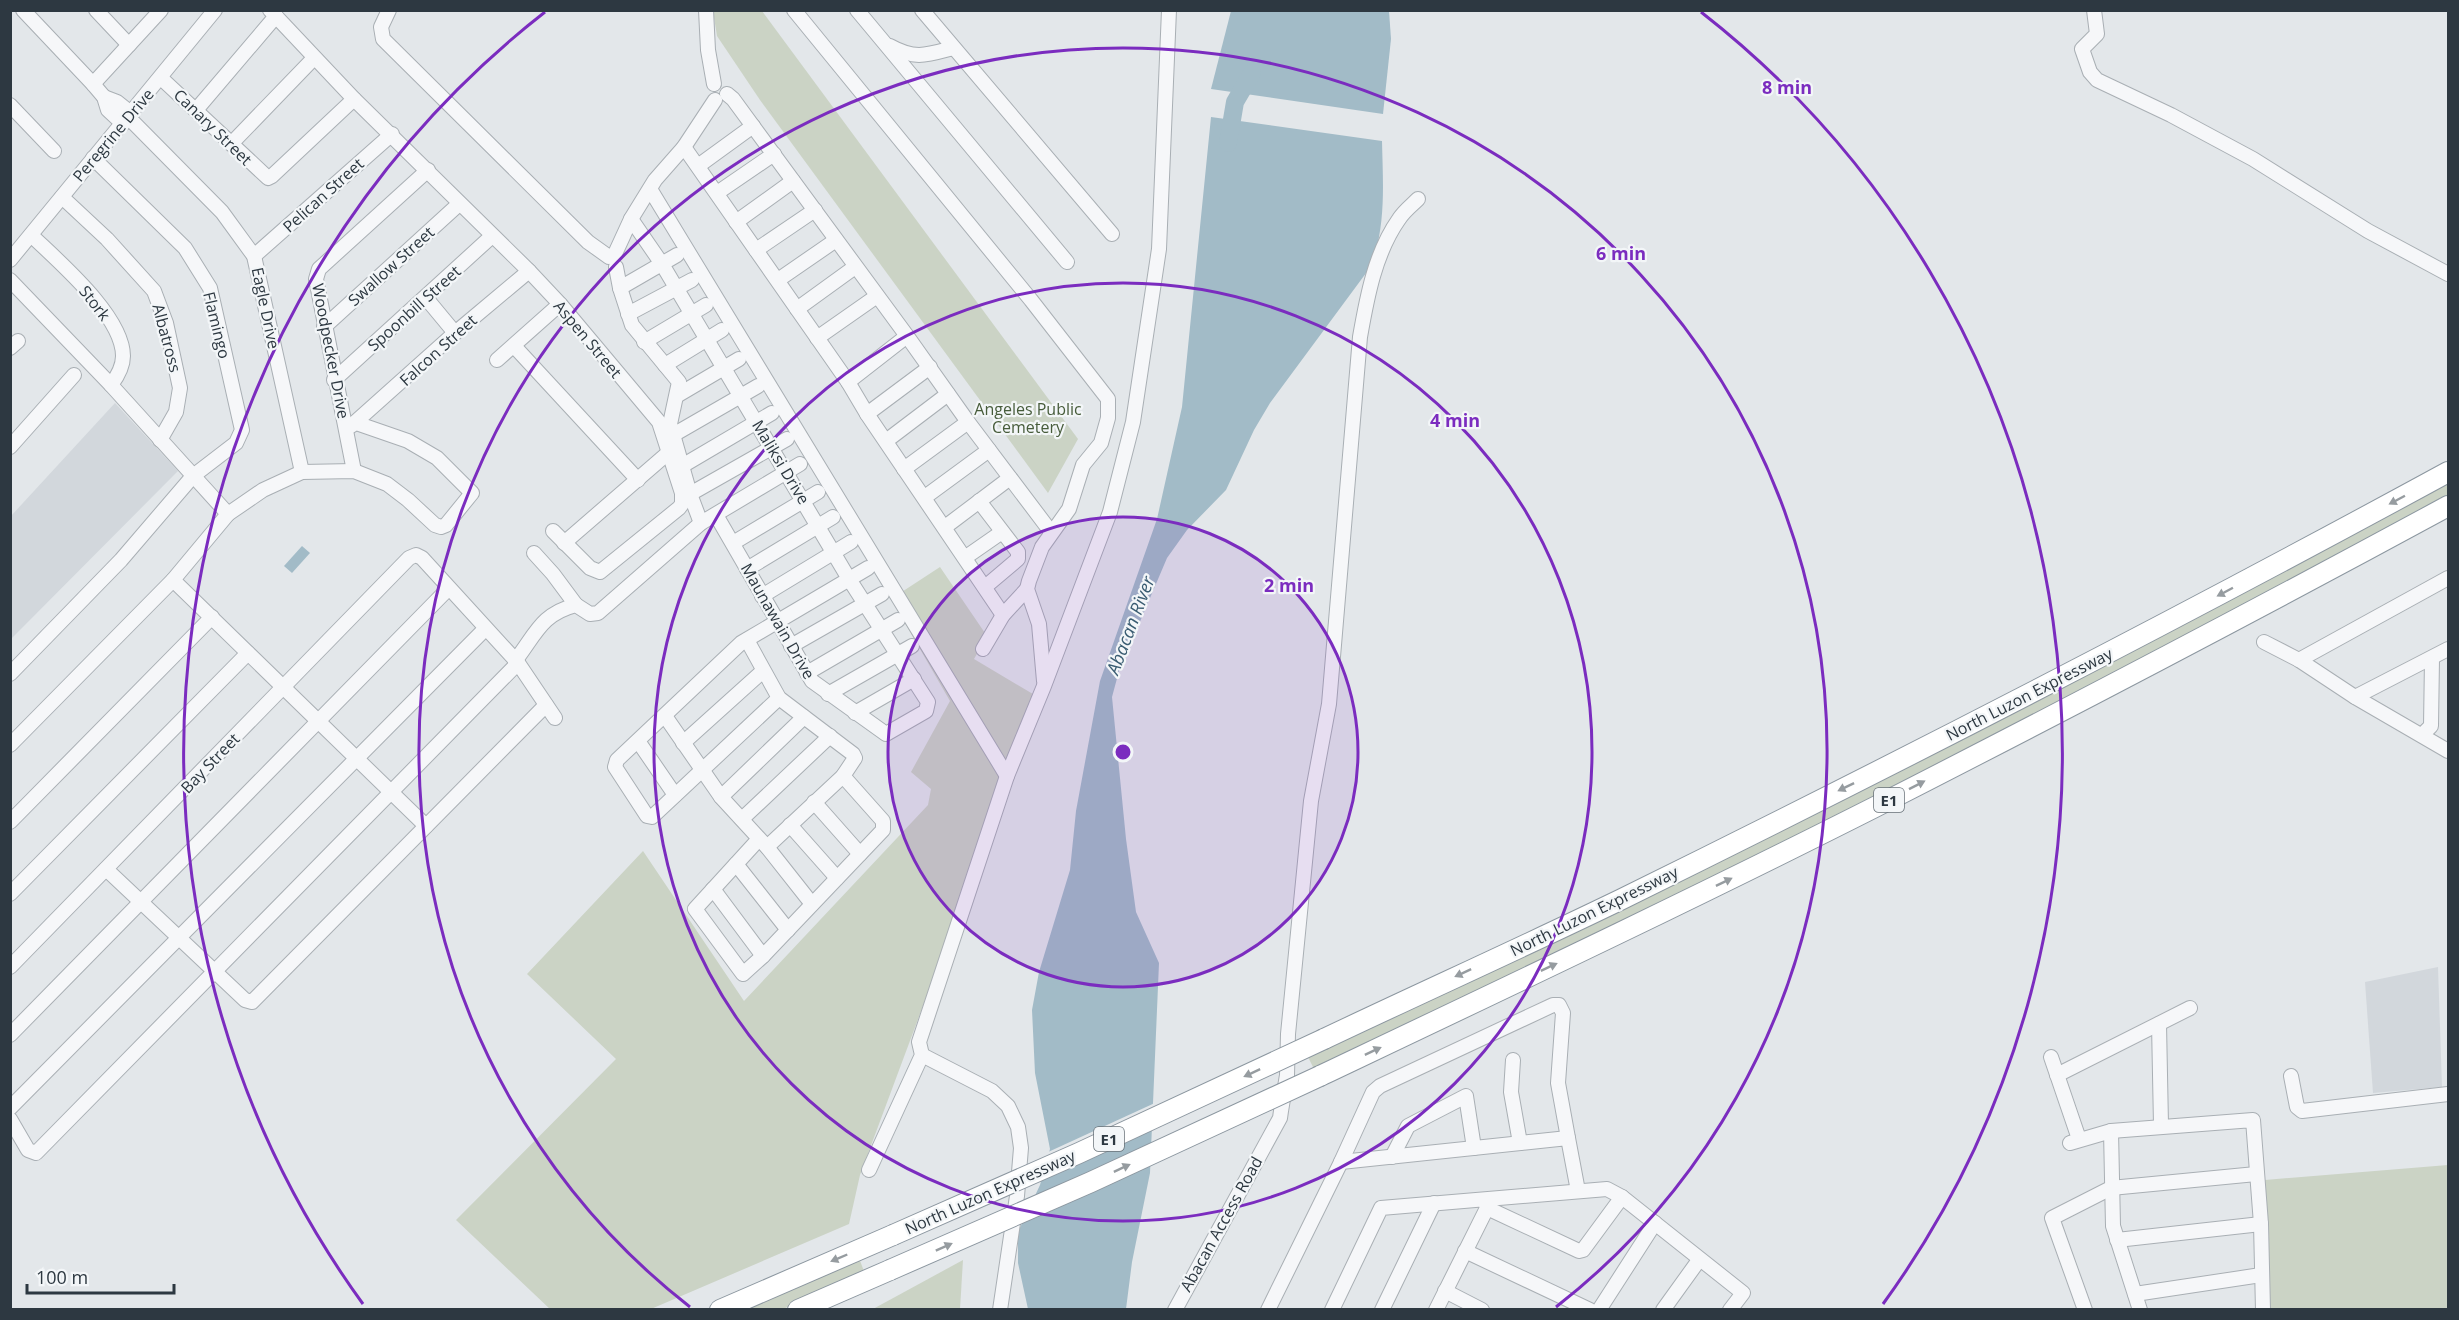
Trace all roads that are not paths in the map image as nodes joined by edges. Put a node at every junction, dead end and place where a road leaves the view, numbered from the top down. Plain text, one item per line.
1 (23, 10) edge
2 (96, 10) edge
3 (161, 10) edge
4 (215, 10) edge
5 (389, 10) edge
6 (706, 10) edge
7 (794, 10) edge
8 (857, 10) edge
9 (922, 10) edge
10 (1169, 10) edge
11 (2094, 10) edge
12 (273, 14) edge
13 (886, 44) junction
14 (129, 45) junction
15 (953, 48) junction
16 (314, 58) junction
17 (161, 78) junction
18 (93, 84) junction
19 (721, 97) junction
20 (354, 99) junction
21 (10, 105) edge
22 (196, 110) junction
23 (128, 119) junction
24 (753, 126) junction
25 (392, 134) junction
26 (231, 144) junction
27 (684, 147) junction
28 (54, 151) dead end
29 (774, 154) junction
30 (93, 158) junction
31 (698, 166) junction
32 (428, 170) junction
33 (793, 181) junction
34 (650, 189) junction
35 (717, 193) junction
36 (62, 197) junction
37 (1418, 199) dead end
38 (459, 204) junction
39 (815, 210) junction
40 (631, 219) junction
41 (736, 222) junction
42 (1112, 234) dead end
43 (31, 235) junction
44 (492, 236) junction
45 (836, 240) junction
46 (756, 250) junction
47 (677, 255) dead end
48 (254, 256) junction
49 (10, 260) edge
50 (1067, 262) dead end
51 (662, 264) junction
52 (616, 267) dead end
53 (855, 267) junction
54 (529, 271) junction
55 (2448, 274) edge
56 (10, 280) edge
57 (692, 280) dead end
58 (778, 280) junction
59 (620, 288) junction
60 (676, 288) junction
61 (877, 296) junction
62 (426, 298) junction
63 (560, 304) junction
64 (706, 305) dead end
65 (797, 309) junction
66 (692, 313) junction
67 (628, 314) junction
68 (324, 327) junction
69 (722, 330) dead end
70 (455, 333) junction
71 (908, 336) junction
72 (817, 338) junction
73 (708, 339) junction
74 (644, 342) junction
75 (514, 346) junction
76 (739, 359) dead end
77 (497, 360) dead end
78 (665, 365) junction
79 (725, 367) junction
80 (930, 367) junction
81 (74, 375) dead end
82 (334, 380) junction
83 (848, 382) junction
84 (111, 385) junction
85 (758, 386) dead end
86 (948, 394) junction
87 (678, 395) junction
88 (742, 396) junction
89 (772, 413) dead end
90 (867, 414) junction
91 (757, 422) junction
92 (968, 422) junction
93 (352, 426) junction
94 (673, 435) junction
95 (787, 439) dead end
96 (160, 440) junction
97 (886, 441) junction
98 (10, 447) edge
99 (772, 447) junction
100 (989, 450) junction
101 (668, 453) junction
102 (800, 464) dead end
103 (682, 466) junction
104 (904, 469) junction
105 (354, 471) junction
106 (302, 472) junction
107 (787, 472) junction
108 (2448, 472) edge
109 (193, 476) junction
110 (1010, 478) junction
111 (638, 480) junction
112 (818, 492) dead end
113 (690, 494) junction
114 (925, 497) junction
115 (804, 501) junction
116 (980, 501) junction
117 (2448, 506) edge
118 (228, 514) junction
119 (716, 514) junction
120 (833, 517) dead end
121 (701, 523) junction
122 (818, 526) junction
123 (945, 527) junction
124 (553, 531) dead end
125 (1002, 532) junction
126 (1051, 532) junction
127 (851, 542) dead end
128 (564, 543) junction
129 (733, 543) junction
130 (834, 552) junction
131 (534, 553) dead end
132 (966, 557) junction
133 (868, 568) dead end
134 (747, 569) junction
135 (2448, 578) edge
136 (849, 579) junction
137 (173, 580) junction
138 (985, 587) junction
139 (448, 589) junction
140 (1027, 589) junction
141 (882, 594) dead end
142 (762, 596) junction
143 (866, 604) junction
144 (576, 605) junction
145 (1004, 615) junction
146 (212, 617) junction
147 (898, 620) dead end
148 (776, 622) junction
149 (485, 629) junction
150 (882, 629) junction
151 (747, 640) junction
152 (2264, 642) dead end
153 (912, 645) dead end
154 (791, 646) junction
155 (983, 649) dead end
156 (2448, 649) edge
157 (248, 653) junction
158 (897, 654) junction
159 (2432, 659) junction
160 (2299, 660) junction
161 (517, 662) junction
162 (763, 671) junction
163 (807, 673) junction
164 (10, 674) edge
165 (914, 679) junction
166 (1044, 686) junction
167 (284, 687) junction
168 (828, 693) junction
169 (2355, 697) junction
170 (779, 698) junction
171 (546, 705) junction
172 (855, 713) junction
173 (665, 716) junction
174 (804, 717) junction
175 (555, 718) dead end
176 (319, 721) junction
177 (886, 734) joint
178 (2422, 735) junction
179 (830, 736) junction
180 (638, 741) junction
181 (683, 743) junction
182 (10, 745) edge
183 (2448, 751) edge
184 (357, 759) junction
185 (702, 770) junction
186 (843, 776) junction
187 (1006, 776) junction
188 (392, 793) junction
189 (675, 795) junction
190 (721, 797) junction
191 (814, 802) junction
192 (742, 819) junction
193 (10, 822) edge
194 (790, 825) junction
195 (426, 826) junction
196 (762, 843) junction
197 (860, 854) junction
198 (736, 864) junction
199 (106, 869) junction
200 (837, 878) junction
201 (713, 889) junction
202 (10, 894) edge
203 (141, 902) junction
204 (812, 904) junction
205 (788, 930) junction
206 (178, 937) junction
207 (763, 956) junction
208 (10, 967) edge
209 (214, 972) junction
210 (2190, 1008) dead end
211 (2159, 1024) junction
212 (10, 1035) edge
213 (922, 1054) junction
214 (2051, 1057) dead end
215 (1514, 1060) dead end
216 (2057, 1075) junction
217 (2291, 1076) dead end
218 (2448, 1094) edge
219 (10, 1108) edge
220 (10, 1119) edge
221 (2161, 1125) junction
222 (2110, 1131) junction
223 (1568, 1138) junction
224 (1520, 1143) junction
225 (1474, 1148) junction
226 (1392, 1157) junction
227 (1341, 1162) junction
228 (869, 1170) dead end
229 (2256, 1174) junction
230 (2111, 1188) junction
231 (1578, 1191) junction
232 (1622, 1197) junction
233 (1434, 1203) junction
234 (1486, 1203) junction
235 (1655, 1223) junction
236 (2261, 1224) junction
237 (2117, 1240) junction
238 (1465, 1251) junction
239 (1699, 1260) junction
240 (2261, 1275) junction
241 (1445, 1291) junction
242 (2135, 1294) junction
243 (720, 1310) edge
244 (798, 1310) edge
245 (1000, 1310) edge
246 (1175, 1310) edge
247 (1268, 1310) edge
248 (1332, 1310) edge
249 (1382, 1310) edge
250 (1436, 1310) edge
251 (1482, 1310) edge
252 (1590, 1310) edge
253 (1599, 1310) edge
254 (1664, 1310) edge
255 (1730, 1310) edge
256 (2085, 1310) edge
257 (2140, 1310) edge
258 (2263, 1310) edge

1 - 18 street, Eagle Drive
2 - 14 street
3 - 14 street
4 - 17 street, Peregrine Drive
5 - 40 street
6 - 19 street
7 - 126 street
8 - 13 street
9 - 15 street
10 - 166 street
11 - 55 street
12 - 16 street
12 - 22 street
13 - 15 street
13 - 50 street
14 - 18 street
15 - 42 street
16 - 20 street
16 - 26 street
17 - 22 street, Canary Street
17 - 23 street, Peregrine Drive
18 - 23 street, Eagle Drive
19 - 24 street
19 - 27 street
20 - 25 street
20 - 26 street, Canary Street
21 - 28 street
22 - 26 street, Canary Street
23 - 30 street, Peregrine Drive
23 - 48 street, Eagle Drive
24 - 29 street
24 - 31 street
25 - 32 street
25 - 48 street, Pelican Street
27 - 31 street
27 - 34 street
29 - 33 street
29 - 35 street
30 - 36 street, Peregrine Drive
30 - 109 street, Flamingo
31 - 35 street
32 - 38 street
32 - 68 street, Woodpecker Drive
33 - 39 street
33 - 41 street
34 - 40 street
34 - 187 street
35 - 41 street
36 - 43 street, Peregrine Drive
36 - 96 street, Albatross
37 - 246 street, Abacan Access Road
38 - 44 street
38 - 68 street, Swallow Street
39 - 45 street
39 - 46 street
40 - 51 street, Maliksi Drive
41 - 46 street
43 - 49 street, Peregrine Drive
43 - 84 street, Stork
44 - 54 street, Aspen Street
44 - 62 street, Spoonbill Street
45 - 53 street
45 - 58 street
46 - 58 street
47 - 51 street
48 - 106 street, Eagle Drive
51 - 59 street
51 - 60 street, Maliksi Drive
52 - 59 street
53 - 61 street
53 - 65 street
54 - 63 street, Aspen Street
54 - 70 street, Falcon Street
56 - 84 street
57 - 60 street
58 - 65 street
59 - 67 street
60 - 66 street, Maliksi Drive
60 - 67 street
61 - 71 street
61 - 72 street
62 - 70 street
62 - 82 street, Spoonbill Street
63 - 75 street
63 - 101 street, Aspen Street
64 - 66 street
65 - 72 street
66 - 73 street, Maliksi Drive
66 - 74 street
67 - 74 street
68 - 82 street, Woodpecker Drive
69 - 73 street
70 - 93 street, Falcon Street
71 - 80 street
71 - 83 street
72 - 83 street
73 - 78 street
73 - 79 street, Maliksi Drive
74 - 78 street
75 - 77 street
75 - 111 street
76 - 79 street
78 - 87 street
79 - 87 street
79 - 88 street, Maliksi Drive
80 - 86 street
80 - 90 street
81 - 98 street
82 - 93 street, Woodpecker Drive
83 - 90 street
84 - 96 street
85 - 88 street
86 - 92 street
86 - 97 street
87 - 94 street
88 - 91 street, Maliksi Drive
88 - 94 street
89 - 91 street
90 - 97 street
91 - 99 street, Maliksi Drive
91 - 103 street
92 - 100 street
92 - 104 street
93 - 105 street, Woodpecker Drive
93 - 105 street
94 - 103 street
95 - 99 street
96 - 109 street
97 - 104 street
99 - 107 street, Maliksi Drive
99 - 113 street
100 - 110 street
100 - 114 street
101 - 111 street
101 - 128 street, Aspen Street
102 - 107 street
103 - 113 street
104 - 114 street
105 - 106 street
106 - 118 street
107 - 115 street, Maliksi Drive
107 - 119 street
108 -> 243 highway, North Luzon Expressway / E1, bridge
109 - 118 street
109 - 164 street, Flamingo
110 - 116 street
110 - 126 street
111 - 128 street
112 - 115 street
113 - 121 street
114 - 123 street
115 - 122 street, Maliksi Drive
115 - 129 street
116 - 123 street
116 - 125 street
244 -> 117 highway, North Luzon Expressway / E1, bridge
118 - 137 street
119 - 121 street
119 - 129 street, Maunawain Drive
120 - 122 street
121 - 144 street
122 - 130 street, Maliksi Drive
122 - 134 street
123 - 132 street
124 - 128 street
125 - 132 street
125 - 138 street
126 - 140 street
127 - 130 street
129 - 134 street, Maunawain Drive
130 - 136 street, Maliksi Drive
130 - 142 street
131 - 144 street
132 - 138 street
133 - 136 street
134 - 142 street, Maunawain Drive
135 - 160 street
136 - 143 street, Maliksi Drive
136 - 148 street
137 - 146 street
137 - 182 street
138 - 145 street
139 - 149 street
139 - 167 street, Bay Street
139 - 176 street
140 - 145 street
140 - 166 street
141 - 143 street
142 - 148 street, Maunawain Drive
143 - 150 street, Maliksi Drive
143 - 154 street
144 - 161 street
145 - 155 street
146 - 157 street
146 - 193 street
147 - 150 street
148 - 151 street
148 - 154 street, Maunawain Drive
149 - 161 street
149 - 184 street
150 - 158 street, Maliksi Drive
150 - 163 street
151 - 162 street
151 - 173 street
152 - 160 street
153 - 158 street
154 - 163 street, Maunawain Drive
156 - 159 street
157 - 167 street
157 - 202 street
158 - 165 street, Maliksi Drive
158 - 168 street
159 - 169 street
159 - 178 street
160 - 169 street
161 - 171 street
161 - 188 street
162 - 170 street
162 - 181 street
163 - 168 street, Maunawain Drive
165 - 172 street
165 - 177 street, Maliksi Drive
166 - 187 street
167 - 176 street
167 - 199 street, Bay Street
168 - 172 street, Maunawain Drive
169 - 178 street
170 - 174 street
170 - 185 street
171 - 175 street
171 - 195 street
172 - 177 street, Maunawain Drive
173 - 180 street
173 - 181 street
174 - 179 street
174 - 190 street
176 - 184 street
176 - 203 street
178 - 183 street
179 - 186 street
179 - 192 street
180 - 189 street
180 - 189 street
181 - 185 street
184 - 188 street
184 - 206 street
185 - 189 street
185 - 190 street
186 - 191 street
186 - 197 street
187 - 213 street
188 - 195 street
188 - 209 street
190 - 192 street
191 - 194 street
191 - 197 street
192 - 196 street
194 - 196 street
194 - 200 street
195 - 209 street
196 - 198 street
196 - 204 street
197 - 200 street
198 - 201 street
198 - 205 street
199 - 203 street
199 - 208 street, Bay Street
200 - 204 street
201 - 207 street
201 - 207 street
203 - 206 street
203 - 212 street
204 - 205 street
205 - 207 street
206 - 209 street
206 - 219 street
209 - 220 street
210 - 211 street
211 - 216 street
211 - 221 street
213 - 228 street
213 - 245 street
214 - 216 street
215 - 224 street
216 - 222 street
217 - 218 street
221 - 222 street
221 - 229 street
222 - 230 street
223 - 224 street
223 - 227 street
223 - 231 street
224 - 225 street
225 - 226 street
225 - 226 street
226 - 227 street
227 - 247 street
229 - 230 street
229 - 236 street
230 - 237 street
230 - 256 street
231 - 232 street
231 - 234 street
232 - 234 street
232 - 235 street
233 - 234 street
233 - 248 street
233 - 249 street
234 - 238 street
235 - 239 street
235 - 253 street
236 - 237 street
236 - 240 street
237 - 242 street
238 - 241 street
238 - 252 street
239 - 254 street
239 - 255 street
240 - 242 street
240 - 258 street
241 - 250 street
241 - 251 street
242 - 257 street

